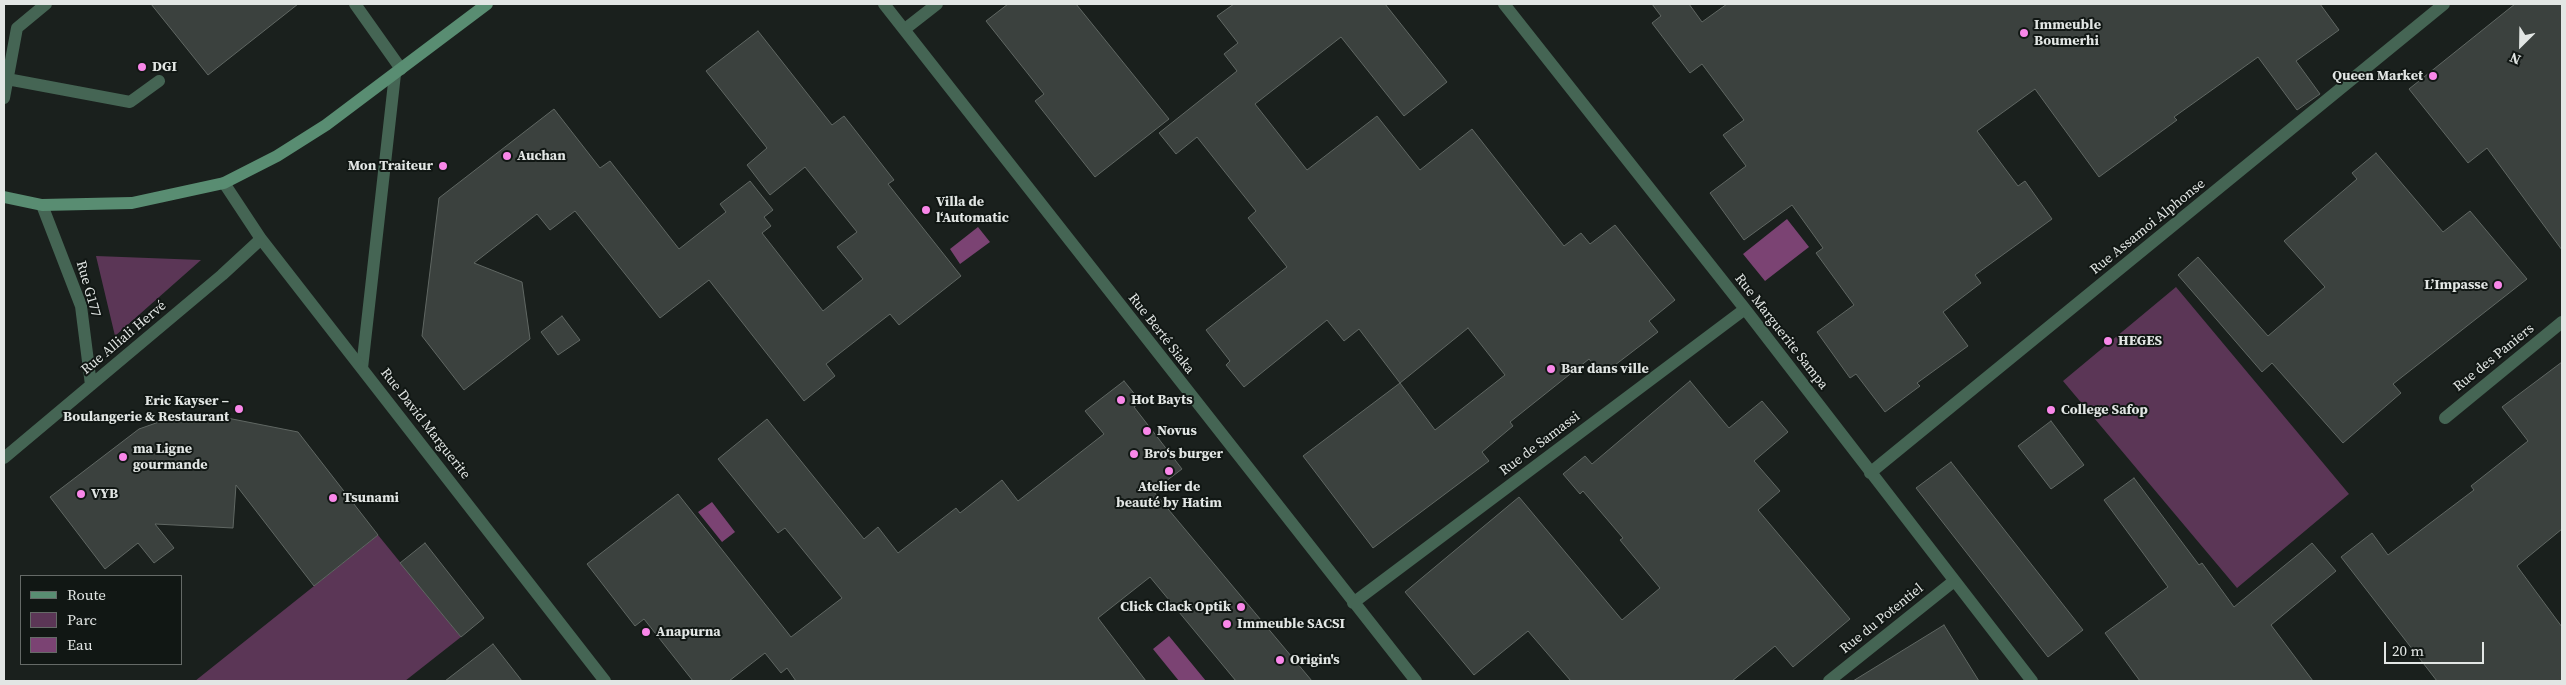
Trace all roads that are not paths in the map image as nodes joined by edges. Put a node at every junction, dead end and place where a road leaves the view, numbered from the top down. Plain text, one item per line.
1 (46, 4) edge
2 (355, 4) edge
3 (487, 4) edge
4 (884, 4) edge
5 (937, 4) edge
6 (1504, 4) edge
7 (2444, 4) edge
8 (905, 29) junction
9 (398, 71) junction
10 (7, 79) junction
11 (159, 81) dead end
12 (4, 98) edge
13 (224, 183) junction
14 (4, 197) edge
15 (42, 205) junction
16 (261, 240) junction
17 (1745, 309) junction
18 (2562, 322) edge
19 (362, 368) junction
20 (91, 385) junction
21 (2445, 418) dead end
22 (4, 458) edge
23 (1870, 474) junction
24 (1954, 581) junction
25 (1352, 603) junction
26 (605, 681) edge
27 (1416, 681) edge
28 (1829, 681) edge
29 (2032, 681) edge

1 - 10 street
2 - 9 street
3 - 9 street
4 - 8 street, Rue Berté Siaka
5 - 8 street
6 - 17 street, Rue Marguerite Sampa
7 - 23 street, Rue Assamoi Alphonse
8 - 25 street, Rue Berté Siaka
9 - 13 street
9 - 19 street
10 - 11 street
10 - 12 street
13 - 15 street
13 - 16 street, Rue David Marguerite
14 - 15 street
15 - 20 street, Rue G177
16 - 19 street, Rue David Marguerite
16 - 20 street, Rue Alliali Hervé
17 - 23 street, Rue Marguerite Sampa
17 - 25 street, Rue de Samassi
18 - 21 street, Rue des Paniers
19 - 26 street, Rue David Marguerite
20 - 22 street, Rue Alliali Hervé
23 - 24 street, Rue Marguerite Sampa
24 - 28 street, Rue du Potentiel
24 - 29 street, Rue Marguerite Sampa
25 - 27 street, Rue Berté Siaka

